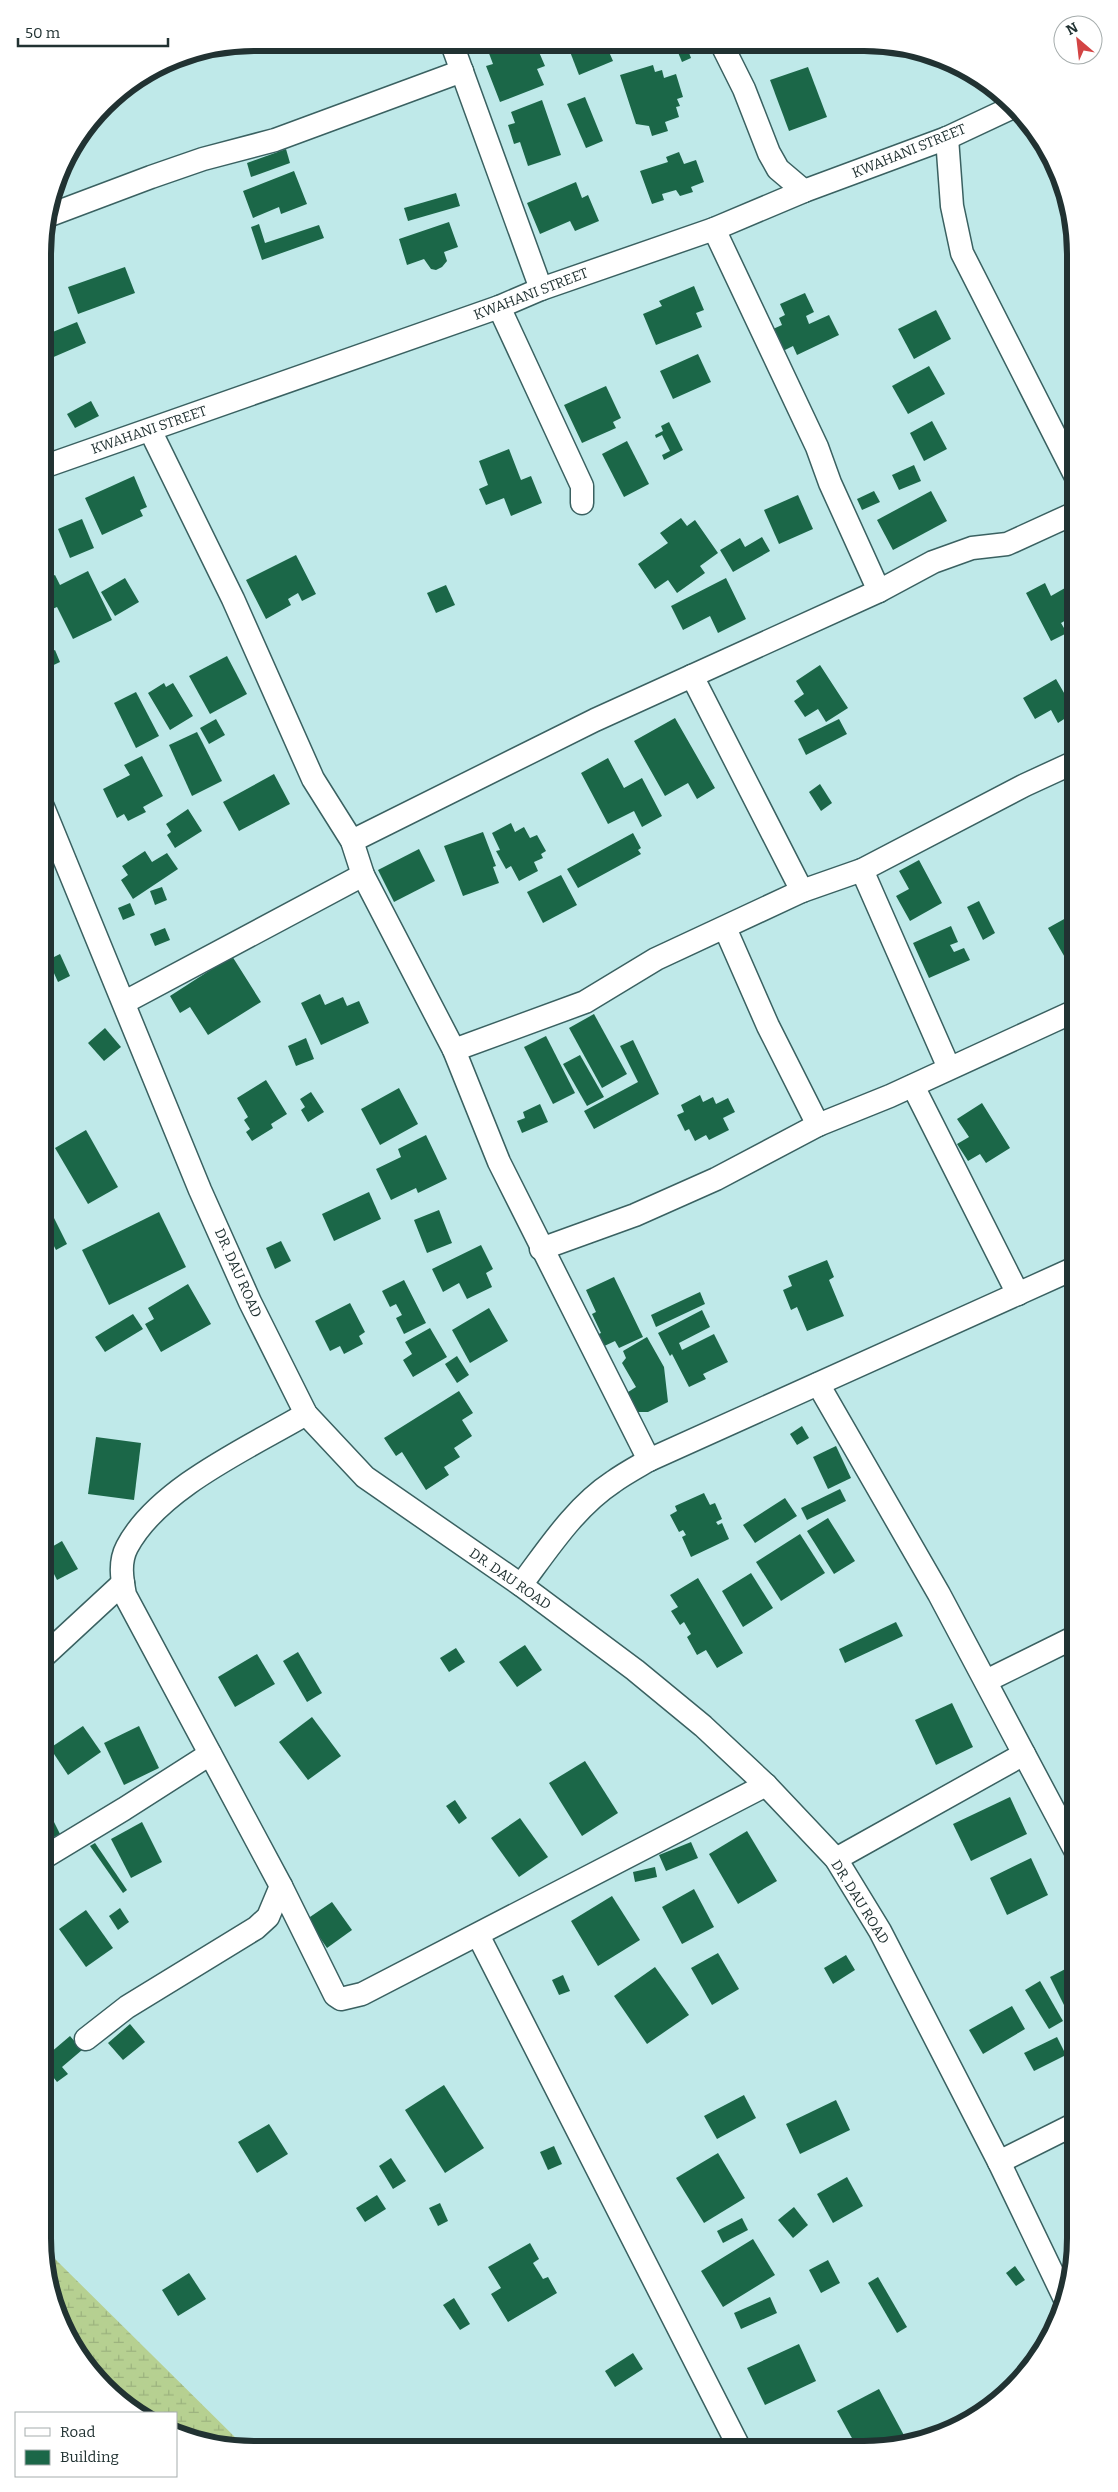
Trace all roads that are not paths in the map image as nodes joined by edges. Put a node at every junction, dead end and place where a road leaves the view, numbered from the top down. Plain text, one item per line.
1 (455, 51) edge
2 (725, 51) edge
3 (462, 71) junction
4 (1006, 110) edge
5 (947, 138) junction
6 (804, 191) junction
7 (57, 208) edge
8 (714, 229) junction
9 (541, 288) junction
10 (499, 307) junction
11 (150, 430) junction
12 (1067, 458) edge
13 (51, 465) edge
14 (582, 503) dead end
15 (1067, 517) edge
16 (879, 591) junction
17 (692, 676) junction
18 (1067, 766) edge
19 (51, 839) edge
20 (352, 841) junction
21 (862, 870) junction
22 (363, 875) junction
23 (802, 891) junction
24 (725, 928) junction
25 (124, 1002) junction
26 (1067, 1015) edge
27 (454, 1050) junction
28 (949, 1068) junction
29 (912, 1086) junction
30 (818, 1125) junction
31 (541, 1248) junction
32 (1067, 1272) edge
33 (1018, 1294) junction
34 (818, 1384) junction
35 (306, 1414) junction
36 (649, 1460) junction
37 (123, 1583) junction
38 (521, 1585) junction
39 (1067, 1641) edge
40 (51, 1650) edge
41 (986, 1681) junction
42 (210, 1754) junction
43 (1024, 1754) junction
44 (766, 1785) junction
45 (1067, 1835) edge
46 (51, 1853) edge
47 (836, 1859) junction
48 (280, 1886) junction
49 (478, 1935) junction
50 (86, 2039) dead end
51 (1067, 2128) edge
52 (999, 2162) junction
53 (1060, 2289) edge
54 (736, 2441) edge

1 - 3 street
2 - 6 street
3 - 7 street
3 - 9 street
4 - 5 street, KWAHANI STREET
5 - 6 street, KWAHANI STREET
5 - 12 street
6 - 8 street, KWAHANI STREET
8 - 9 street, KWAHANI STREET
8 - 16 street
9 - 10 street, KWAHANI STREET
10 - 11 street, KWAHANI STREET
10 - 14 street
11 - 13 street, KWAHANI STREET
11 - 20 street
15 - 16 street
16 - 17 street
17 - 20 street
17 - 23 street
18 - 21 street
19 - 25 street, DR. DAU ROAD
20 - 22 street
21 - 23 street
21 - 28 street
22 - 25 street
22 - 27 street
23 - 24 street
24 - 27 street
24 - 30 street
25 - 35 street, DR. DAU ROAD
26 - 28 street
27 - 31 street
28 - 29 street
29 - 30 street
29 - 33 street
30 - 31 street
31 - 36 street
32 - 33 street
33 - 34 street
34 - 36 street
34 - 41 street
35 - 37 street
35 - 38 street, DR. DAU ROAD
36 - 38 street
37 - 40 street
37 - 42 street
38 - 44 street, DR. DAU ROAD
39 - 41 street
41 - 43 street
42 - 46 street
42 - 48 street
43 - 45 street
43 - 47 street
44 - 47 street, DR. DAU ROAD
44 - 49 street
47 - 52 street, DR. DAU ROAD
48 - 49 street
48 - 50 street
49 - 54 street
51 - 52 street
52 - 53 street, DR. DAU ROAD

